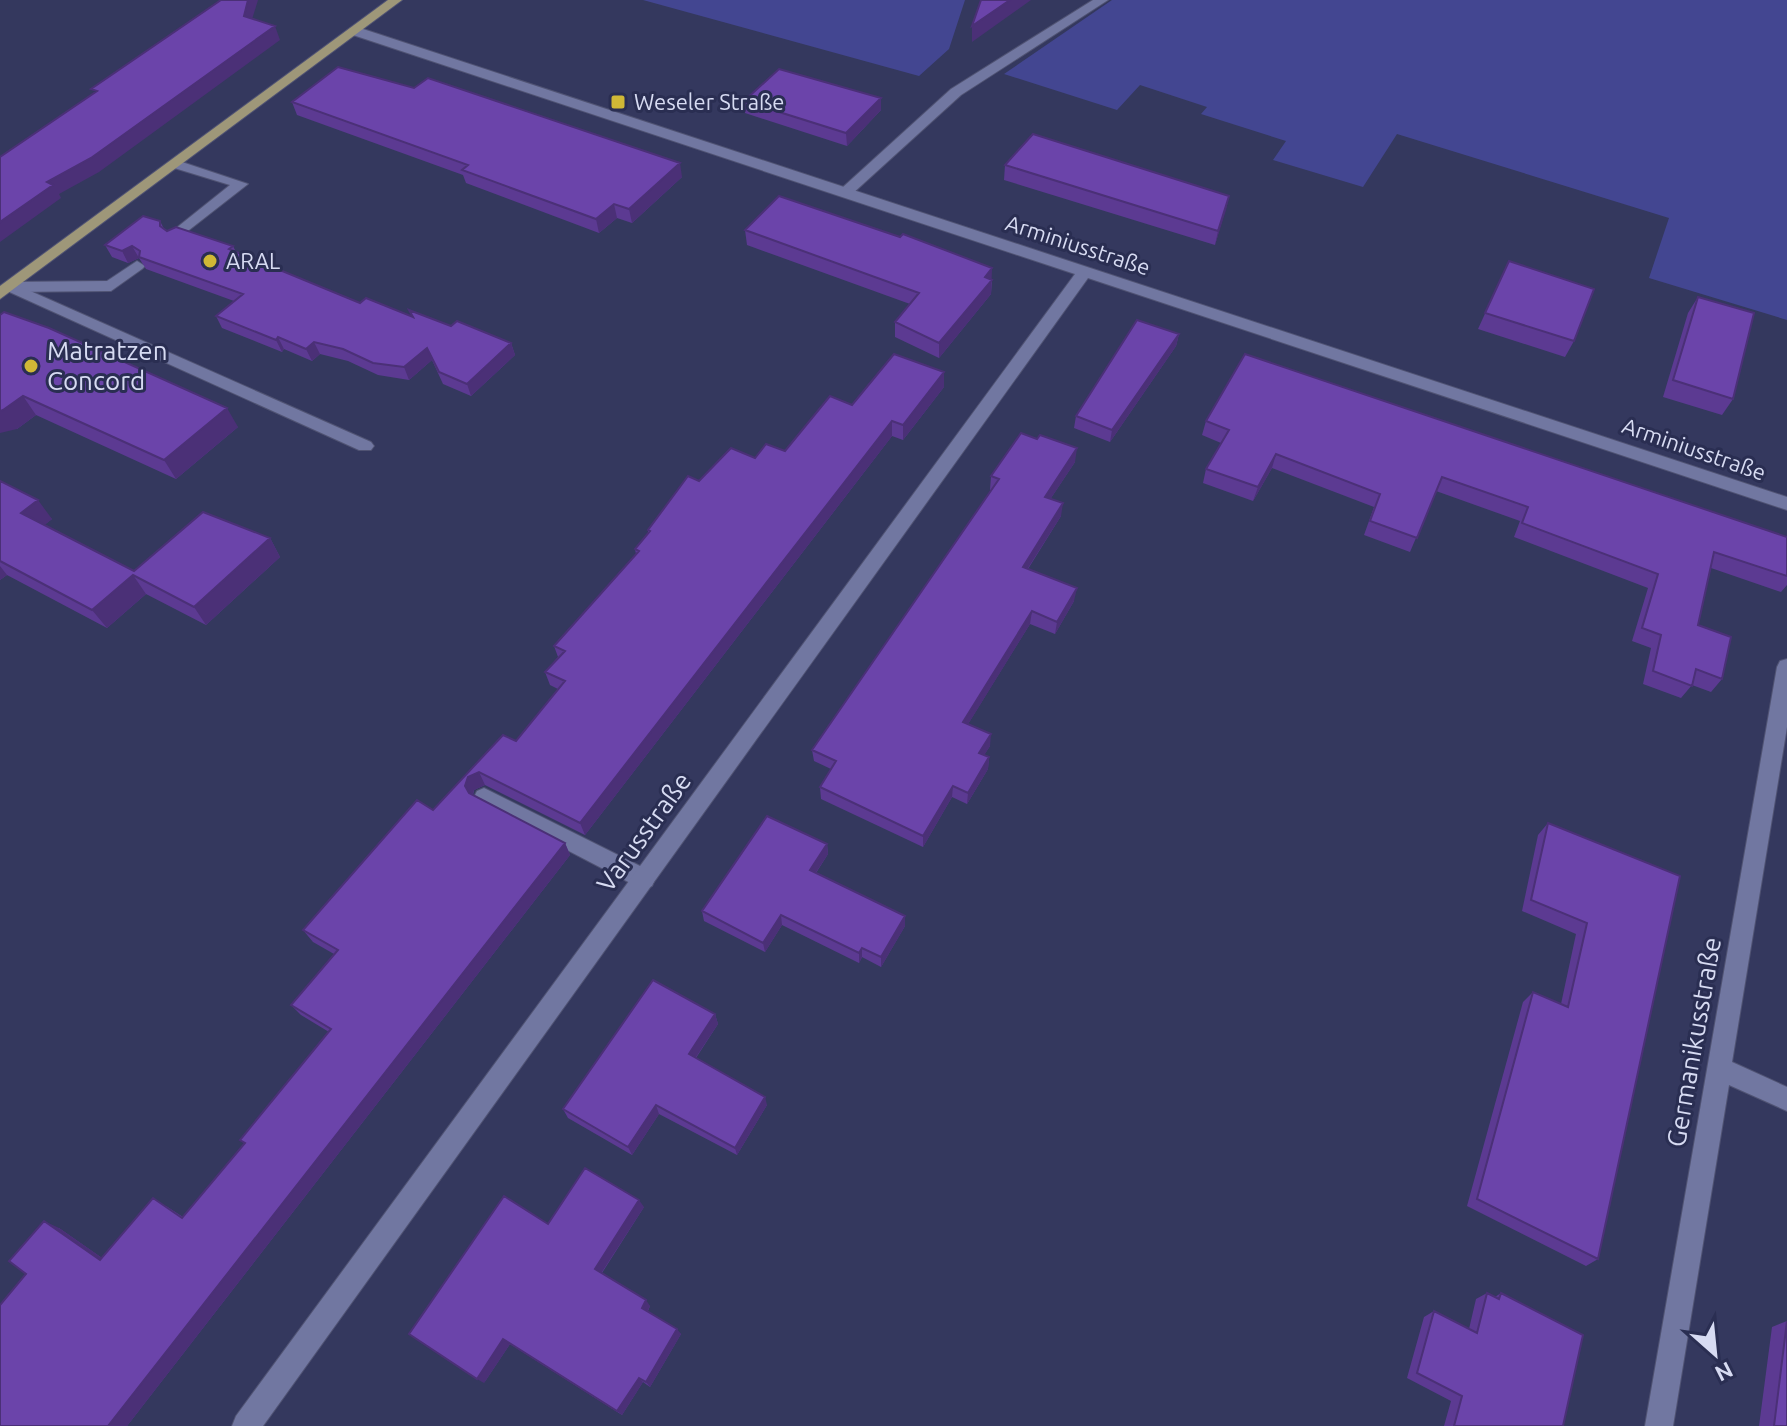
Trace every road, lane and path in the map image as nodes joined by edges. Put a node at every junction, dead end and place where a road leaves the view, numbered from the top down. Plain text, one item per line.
1 (396, 0) edge
2 (1102, 0) edge
3 (355, 31) junction
4 (176, 164) junction
5 (847, 191) junction
6 (175, 236) edge
7 (137, 266) edge
8 (1086, 270) junction
9 (5, 291) edge
10 (365, 446) dead end
11 (1787, 504) edge
12 (1787, 667) edge
13 (484, 797) edge
14 (644, 879) junction
15 (1718, 1068) junction
16 (1787, 1099) edge
17 (246, 1426) edge
18 (1659, 1426) edge

1 - 3 main road
2 - 5 street
3 - 4 main road
3 - 5 street, Arminiusstraße
4 - 6 street
4 - 9 main road
5 - 8 street, Arminiusstraße
7 - 9 street
8 - 11 street, Arminiusstraße
8 - 14 street, Varusstraße
9 - 10 street
12 - 15 street, Germanikusstraße
13 - 14 street
14 - 17 street, Varusstraße
15 - 16 street
15 - 18 street, Germanikusstraße

